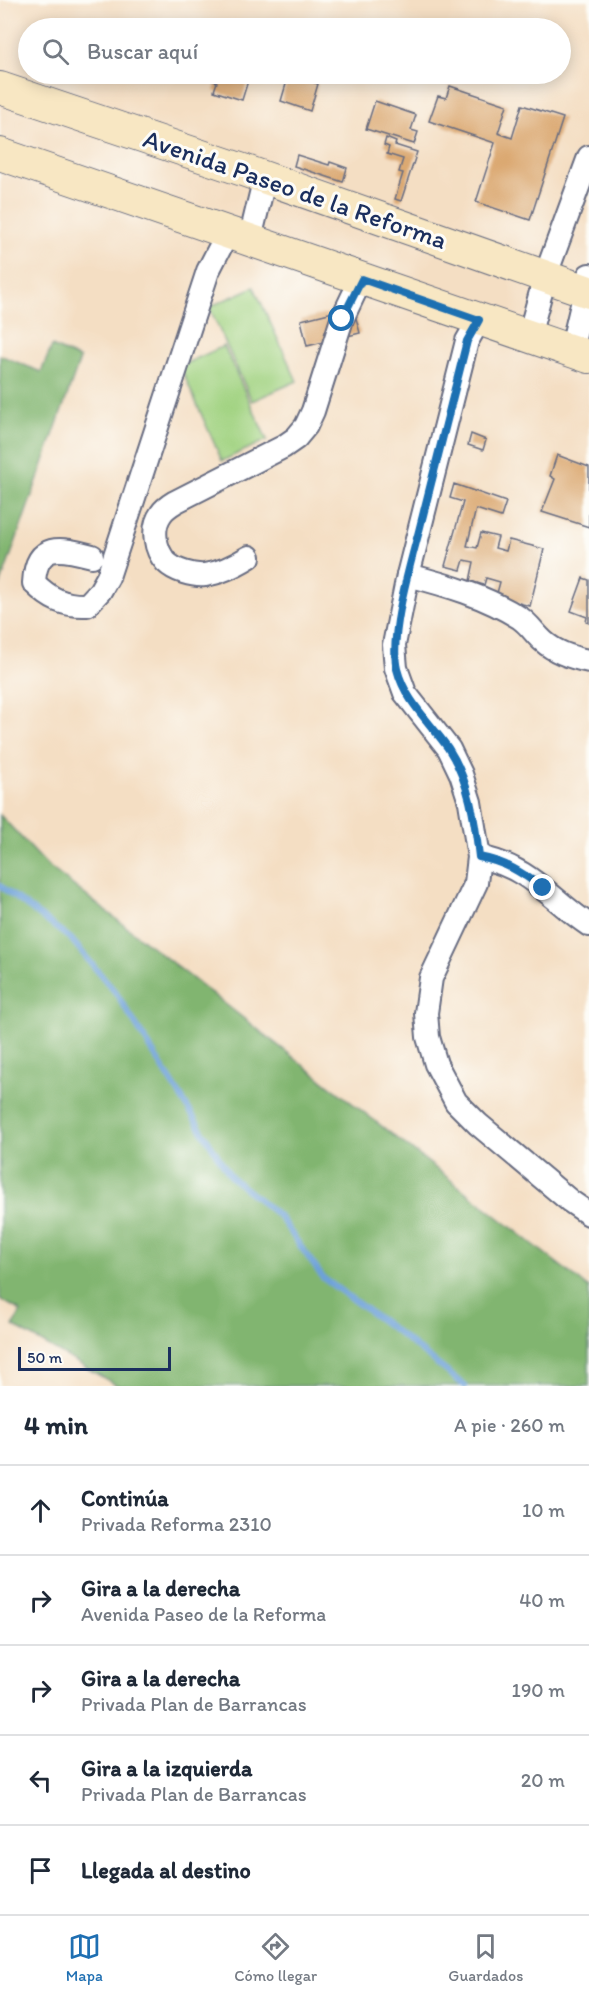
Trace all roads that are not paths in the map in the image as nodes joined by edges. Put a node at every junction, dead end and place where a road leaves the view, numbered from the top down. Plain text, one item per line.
1 (0, 88) edge
2 (0, 154) edge
3 (589, 157) edge
4 (265, 177) junction
5 (239, 235) junction
6 (545, 277) junction
7 (362, 279) junction
8 (587, 286) edge
9 (479, 320) junction
10 (529, 336) junction
11 (580, 354) edge
12 (92, 556) dead end
13 (249, 557) dead end
14 (408, 575) junction
15 (589, 662) edge
16 (479, 857) junction
17 (589, 925) edge
18 (589, 1214) edge

1 - 4 main road, Avenida Paseo de la Reforma
2 - 5 main road
3 - 6 street
4 - 5 street
4 - 6 main road, Avenida Paseo de la Reforma
5 - 7 main road
5 - 12 street
6 - 8 main road, Avenida Paseo de la Reforma
6 - 10 street
7 - 9 main road
7 - 13 street
8 - 11 street
9 - 10 main road
9 - 14 street
10 - 11 main road
14 - 15 street
14 - 16 street
16 - 17 street
16 - 18 street

